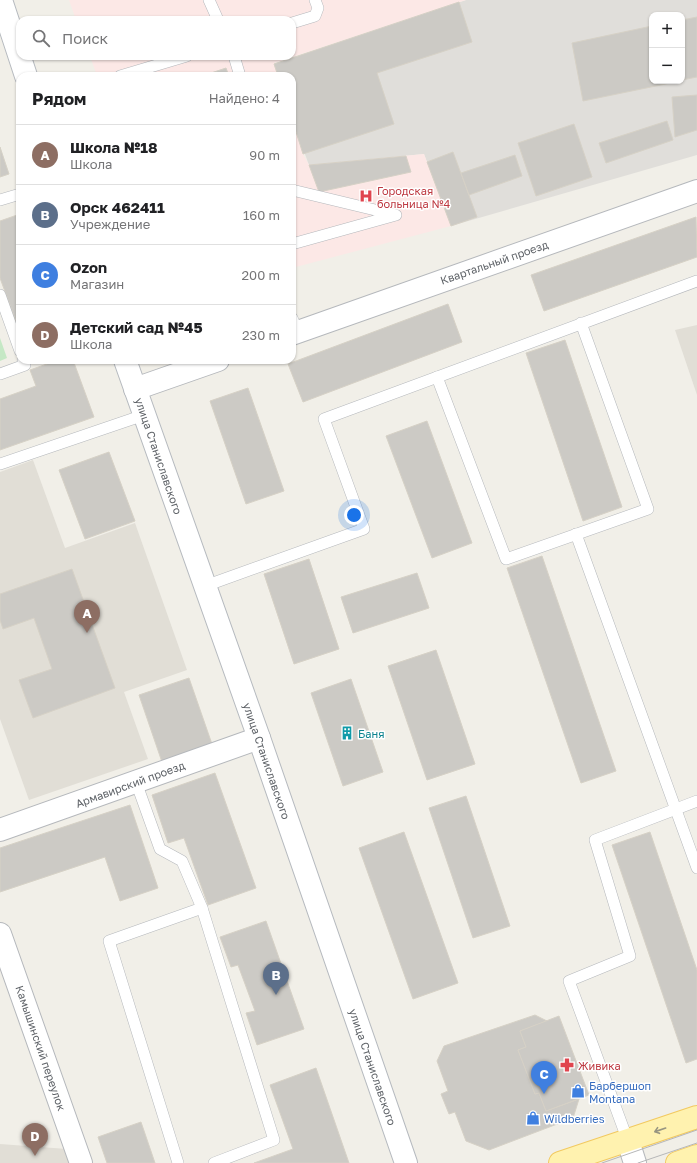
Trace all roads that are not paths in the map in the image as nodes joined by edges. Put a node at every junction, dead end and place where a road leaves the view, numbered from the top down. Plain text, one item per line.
1 (1, 0) edge
2 (208, 0) edge
3 (315, 0) edge
4 (216, 16) edge
5 (296, 23) edge
6 (9, 50) edge
7 (174, 60) edge
8 (235, 60) edge
9 (23, 72) edge
10 (133, 72) edge
11 (239, 72) edge
12 (296, 191) edge
13 (697, 191) edge
14 (16, 195) edge
15 (0, 200) edge
16 (296, 243) edge
17 (697, 281) edge
18 (0, 295) edge
19 (581, 323) junction
20 (296, 327) edge
21 (16, 340) edge
22 (25, 364) edge
23 (126, 364) edge
24 (207, 364) edge
25 (0, 374) edge
26 (437, 377) junction
27 (135, 389) junction
28 (144, 415) junction
29 (0, 464) edge
30 (576, 534) junction
31 (205, 586) junction
32 (259, 738) junction
33 (136, 782) junction
34 (697, 801) edge
35 (675, 808) junction
36 (0, 830) edge
37 (697, 868) edge
38 (202, 908) junction
39 (0, 934) edge
40 (697, 1117) edge
41 (628, 1141) junction
42 (697, 1156) edge
43 (81, 1163) edge
44 (178, 1163) edge
45 (214, 1163) edge
46 (406, 1163) edge
47 (560, 1163) edge
48 (635, 1163) edge
49 (677, 1163) edge

1 - 6 street
2 - 4 lane
3 - 5 lane
6 - 9 street
7 - 10 lane
8 - 11 lane
12 - 16 lane
13 - 20 street, Квартальный проезд
14 - 15 lane
17 - 19 lane
18 - 21 lane
19 - 26 lane
19 - 30 lane
22 - 25 lane
23 - 27 street, улица Станиславского
24 - 27 street
26 - 30 lane
26 - 31 lane
27 - 28 street, улица Станиславского
28 - 29 lane
28 - 31 street, улица Станиславского
30 - 35 lane
31 - 32 street, улица Станиславского
32 - 33 street, Армавирский проезд
32 - 46 street, улица Станиславского
33 - 36 street, Армавирский проезд
33 - 38 lane
34 - 35 lane
35 - 37 lane
35 - 41 lane
38 - 44 lane
38 - 45 lane
39 - 43 street, Камышинский переулок
40 -> 41 main road
41 - 47 main road
41 - 48 street
42 - 49 main road

